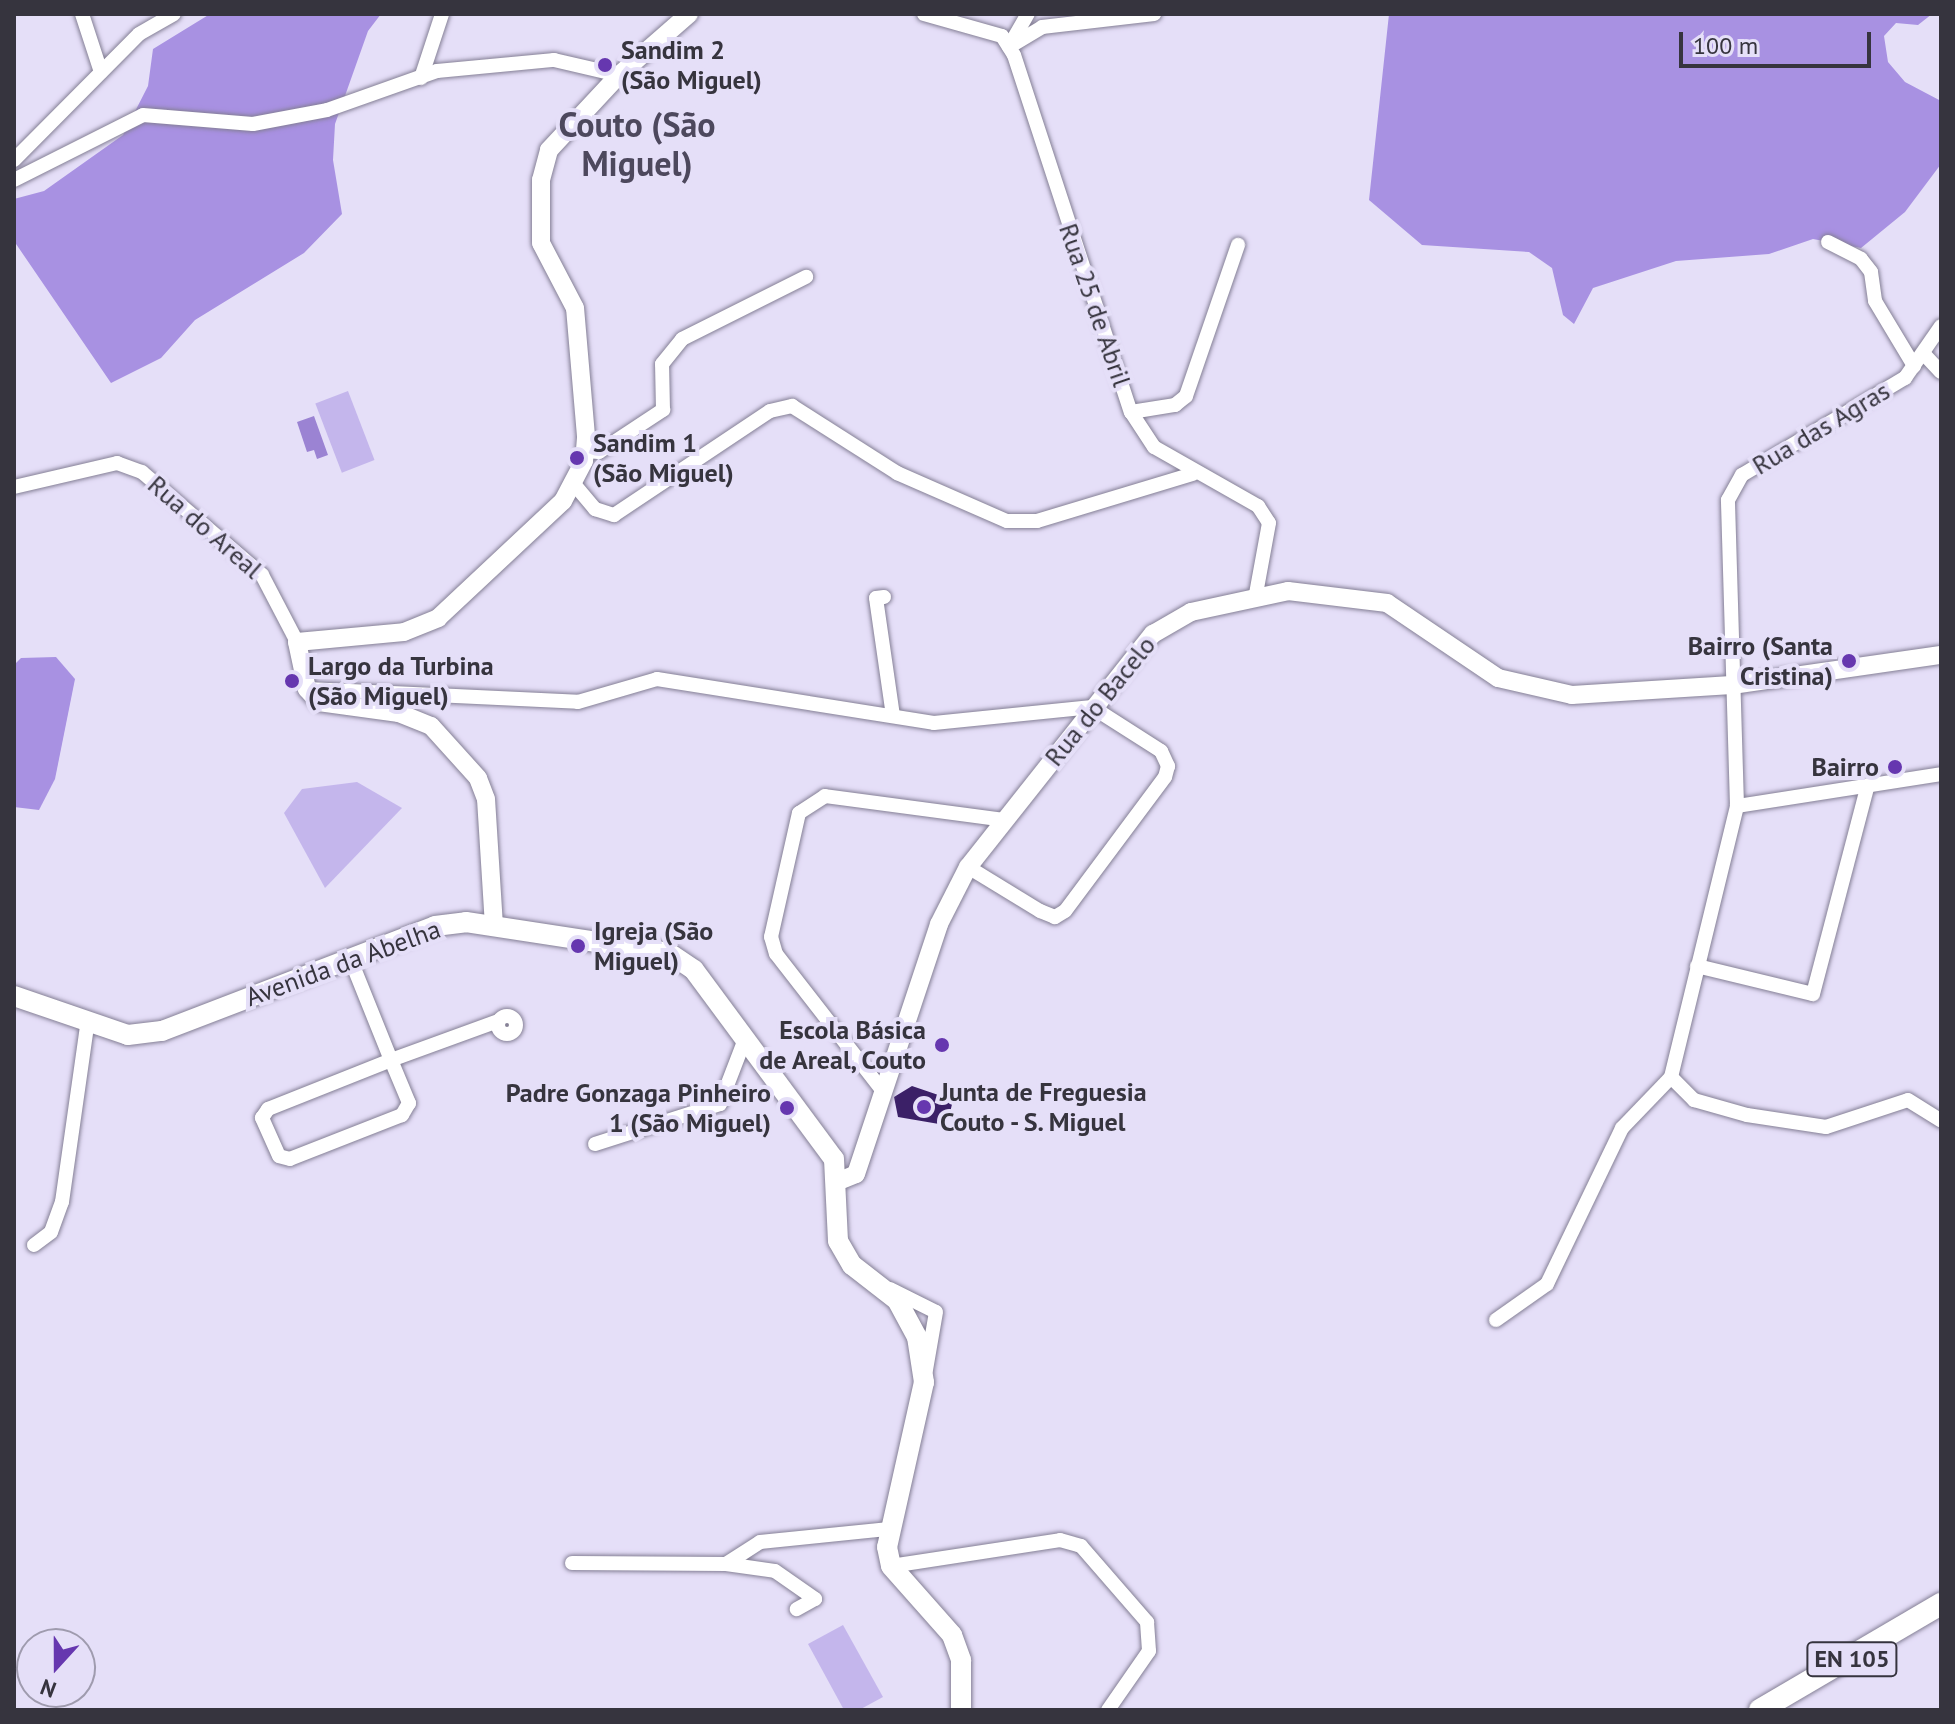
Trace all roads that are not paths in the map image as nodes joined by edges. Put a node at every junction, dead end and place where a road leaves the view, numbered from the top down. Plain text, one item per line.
1 (82, 14) edge
2 (174, 14) edge
3 (442, 14) edge
4 (689, 14) edge
5 (924, 14) edge
6 (1028, 14) edge
7 (1154, 14) edge
8 (1009, 47) junction
9 (101, 72) junction
10 (619, 75) junction
11 (421, 78) junction
12 (14, 160) edge
13 (14, 180) edge
14 (1828, 242) dead end
15 (1238, 245) dead end
16 (806, 277) dead end
17 (1941, 326) edge
18 (1918, 360) junction
19 (1941, 372) edge
20 (1131, 412) junction
21 (585, 451) junction
22 (1193, 474) junction
23 (574, 484) junction
24 (14, 487) edge
25 (1256, 594) junction
26 (884, 597) dead end
27 (297, 642) junction
28 (1941, 655) edge
29 (1732, 685) junction
30 (307, 689) junction
31 (1092, 707) junction
32 (893, 716) junction
33 (1941, 774) edge
34 (1868, 785) junction
35 (1737, 806) junction
36 (1004, 820) junction
37 (968, 867) junction
38 (494, 926) junction
39 (350, 958) junction
40 (1697, 966) junction
41 (14, 996) edge
42 (88, 1020) junction
43 (498, 1021) dead end
44 (745, 1039) junction
45 (391, 1060) junction
46 (1671, 1077) junction
47 (882, 1090) junction
48 (1941, 1121) edge
49 (867, 1142) junction
50 (595, 1144) dead end
51 (834, 1159) junction
52 (839, 1181) junction
53 (34, 1245) dead end
54 (876, 1284) junction
55 (1496, 1320) dead end
56 (924, 1382) junction
57 (889, 1529) junction
58 (572, 1563) dead end
59 (726, 1564) junction
60 (891, 1566) junction
61 (1941, 1604) edge
62 (797, 1609) dead end
63 (961, 1710) edge
64 (1108, 1710) edge
65 (1760, 1710) edge

1 - 9 street
2 - 9 street
3 - 11 street
4 - 10 street
5 - 8 street
6 - 8 street
7 - 8 street
8 - 20 street, Rua 25 de Abril
9 - 12 street
10 - 11 street
10 - 21 street
11 - 13 street
14 - 18 street
15 - 20 street
16 - 21 street
17 - 18 street, Rua das Agras
18 - 19 street
18 - 29 street, Rua das Agras
20 - 22 street, Rua 25 de Abril
21 - 23 street
22 - 23 street
22 - 25 street, Rua 25 de Abril
23 - 27 street
24 - 27 street, Rua do Areal
25 - 29 street, Rua do Bacelo
25 - 31 street, Rua do Bacelo
26 - 32 street
27 - 30 street, Rua do Areal
28 - 29 street, Rua do Bacelo
29 - 35 street, Rua das Agras
30 - 32 street
30 - 38 street
31 - 32 street
31 - 36 street, Rua do Bacelo
31 - 37 street
33 - 34 street
34 - 35 street
34 - 40 street
35 - 40 street, Rua das Agras
36 - 37 street, Rua do Bacelo
36 - 47 street
37 - 47 street, Rua do Bacelo
38 - 39 main road, Avenida da Abelha
38 - 44 main road, Avenida da Abelha
39 - 42 main road, Avenida da Abelha
39 - 45 street
40 - 46 street, Rua das Agras
41 - 42 main road, Avenida da Abelha
42 - 53 street
43 - 45 street
44 - 50 street
44 - 51 main road, Avenida da Abelha
45 - 45 street
46 - 48 street
46 - 55 street
47 - 49 street, Rua do Bacelo
49 - 51 street
49 - 52 street, Rua do Bacelo
51 - 52 main road, Avenida da Abelha
52 - 54 main road, Avenida da Abelha
54 - 56 main road, Avenida da Abelha
54 - 56 street
56 - 57 main road, Avenida da Abelha
57 - 59 street
57 - 60 main road, Avenida da Abelha
58 - 59 street
59 - 62 street
60 - 63 main road
60 - 64 street
61 - 65 main road, EN 105

